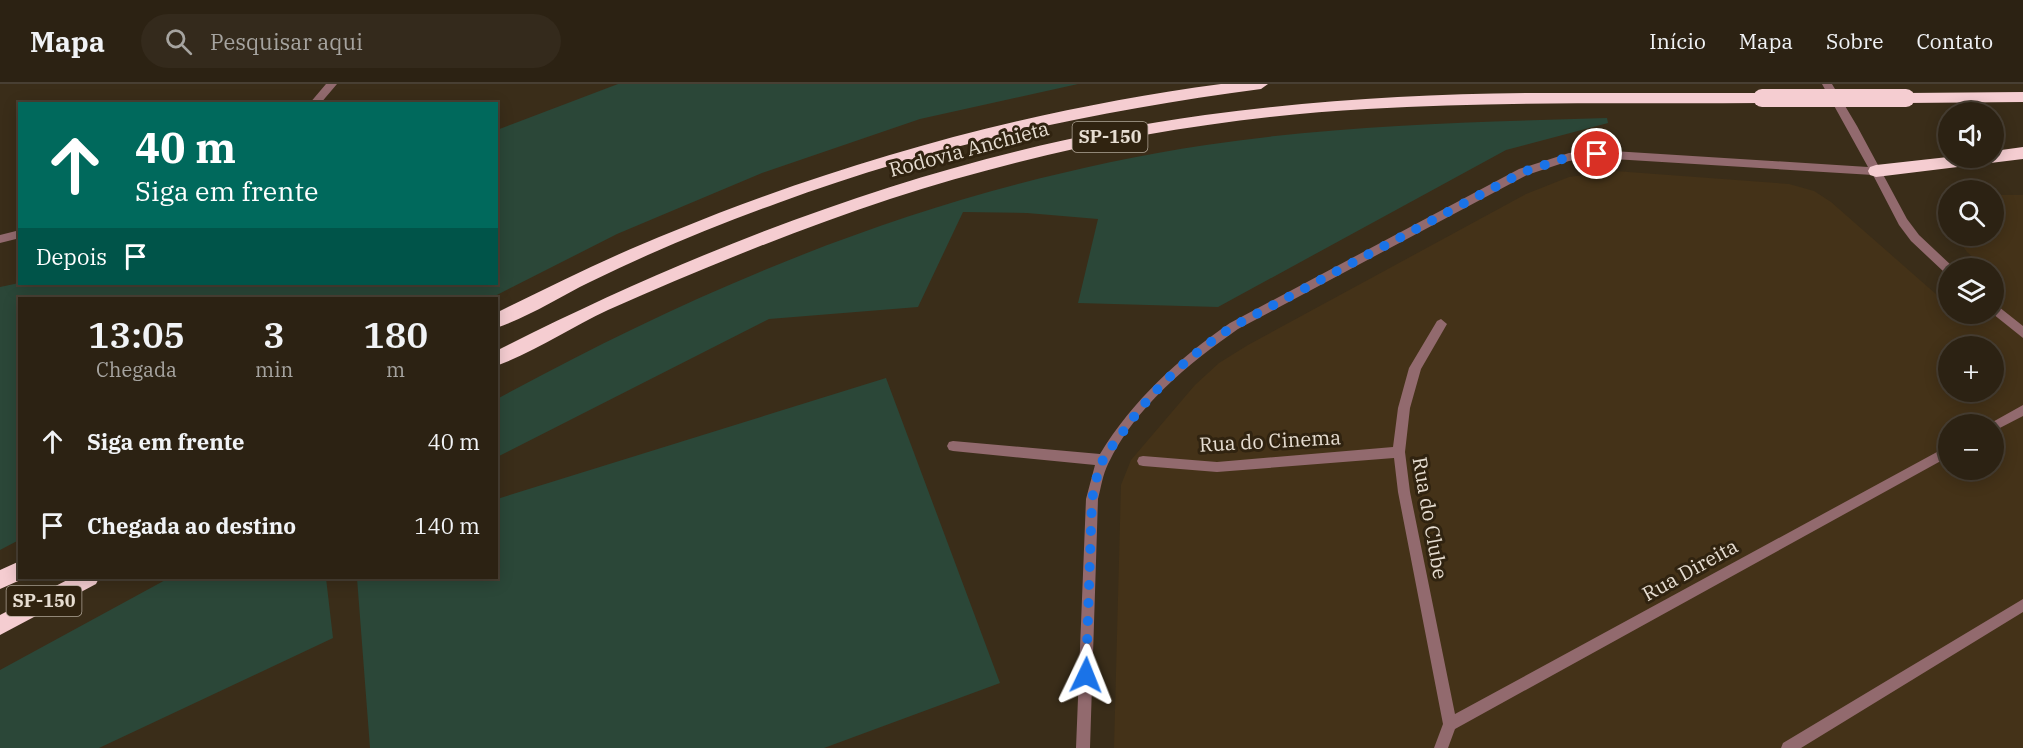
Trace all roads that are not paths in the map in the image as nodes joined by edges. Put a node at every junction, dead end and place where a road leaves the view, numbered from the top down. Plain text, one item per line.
1 (332, 84) edge
2 (1261, 84) edge
3 (1827, 84) edge
4 (2023, 97) edge
5 (316, 102) edge
6 (2023, 153) edge
7 (2004, 155) edge
8 (1938, 164) edge
9 (1876, 171) junction
10 (18, 234) edge
11 (0, 239) edge
12 (1938, 260) edge
13 (2004, 317) edge
14 (498, 320) edge
15 (1441, 324) dead end
16 (2023, 333) edge
17 (498, 358) edge
18 (2023, 410) edge
19 (2004, 420) edge
20 (953, 446) dead end
21 (1399, 452) junction
22 (1938, 456) edge
23 (1103, 460) junction
24 (1143, 461) dead end
25 (18, 571) edge
26 (87, 579) edge
27 (0, 580) edge
28 (2023, 605) edge
29 (0, 625) edge
30 (1450, 724) junction
31 (1083, 748) edge
32 (1441, 748) edge
33 (1788, 748) edge

1 - 5 street
2 - 14 highway, Rodovia Anchieta / SP-150
3 - 9 street
4 - 17 highway, Rodovia Anchieta / SP-150, bridge
6 - 7 highway
8 - 9 highway
9 - 12 street
9 - 23 street
10 - 11 street
13 - 16 street
15 - 21 street, Rua do Clube
18 - 19 street
20 - 23 street
21 - 24 street, Rua do Cinema
21 - 30 street, Rua do Clube
22 - 30 street, Rua Direita
23 - 31 street
25 - 27 highway, SP-150
26 - 29 highway, SP-150
28 - 33 street
30 - 32 street

